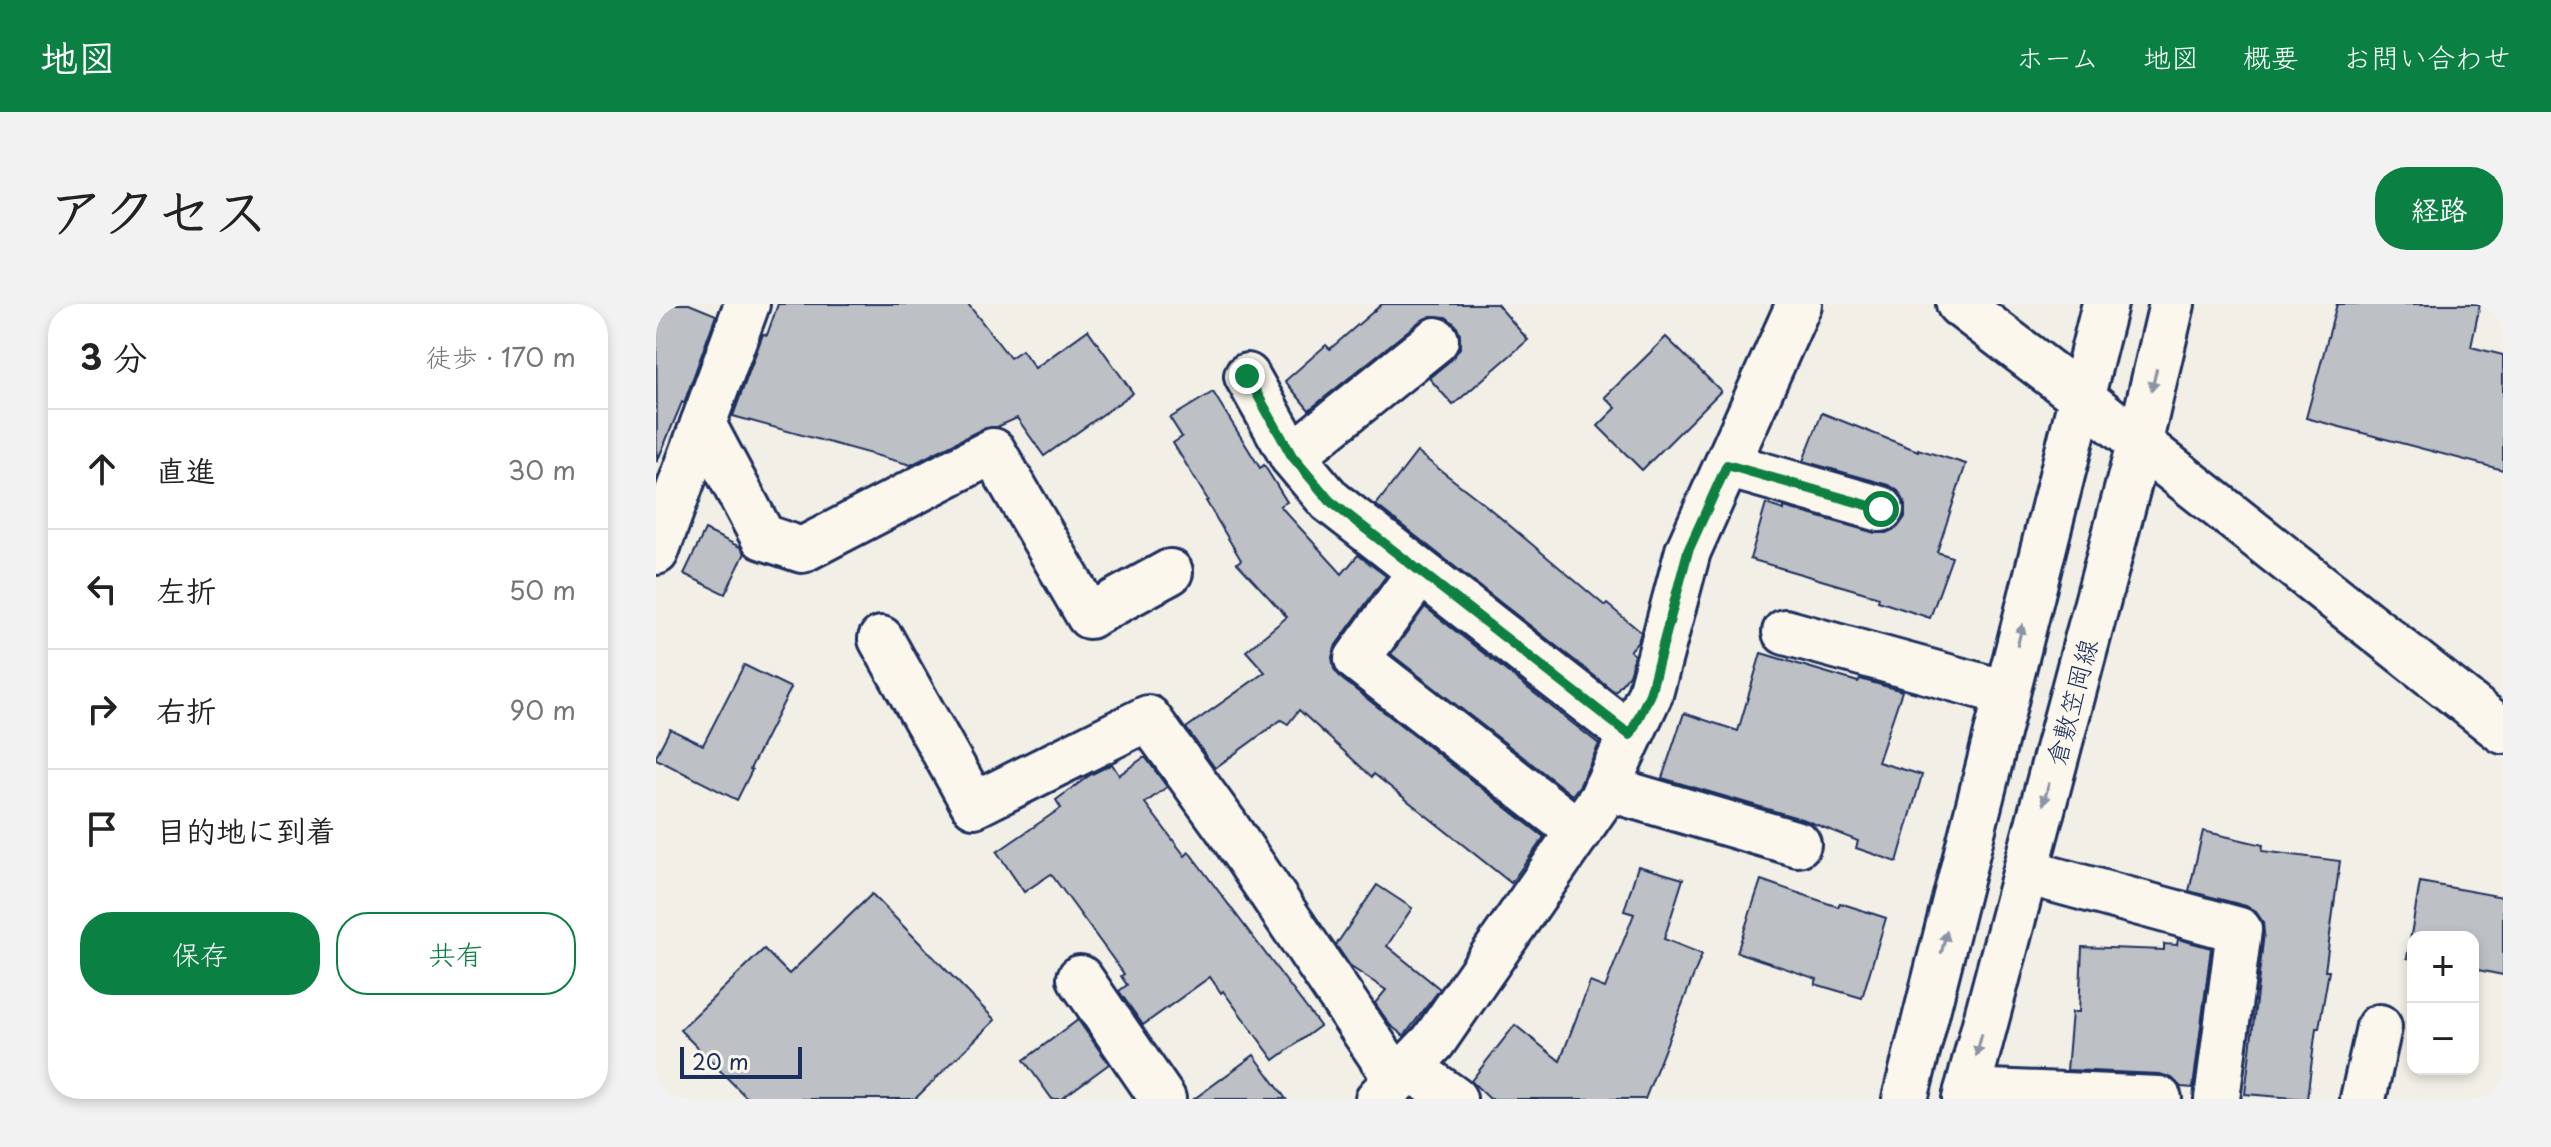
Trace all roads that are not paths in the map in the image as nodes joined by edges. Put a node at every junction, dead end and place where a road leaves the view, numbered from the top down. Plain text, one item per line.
1 (747, 304) edge
2 (1799, 304) edge
3 (1959, 304) edge
4 (2105, 304) edge
5 (2172, 304) edge
6 (1436, 340) dead end
7 (1247, 376) dead end
8 (2080, 396) junction
9 (703, 424) junction
10 (2139, 445) junction
11 (1292, 456) junction
12 (1727, 465) junction
13 (1881, 509) dead end
14 (656, 552) edge
15 (1170, 572) dead end
16 (1420, 572) junction
17 (1785, 632) dead end
18 (881, 639) dead end
19 (2006, 693) junction
20 (2503, 731) edge
21 (1630, 735) junction
22 (1606, 788) junction
23 (1579, 832) junction
24 (1798, 844) dead end
25 (2026, 872) junction
26 (1080, 978) dead end
27 (2379, 1027) dead end
28 (1395, 1082) edge
29 (1966, 1095) edge
30 (1163, 1099) edge
31 (1454, 1099) edge
32 (1905, 1099) edge
33 (2159, 1099) edge
34 (2217, 1099) edge
35 (2363, 1099) edge

1 - 9 street
2 - 12 street
3 - 8 street
4 - 8 street
5 -> 10 street, 倉敷笠岡線
6 - 11 street
7 - 11 street
8 - 10 street
19 -> 8 street
9 - 14 street
9 - 15 street
10 - 20 street
10 -> 25 street, 倉敷笠岡線
11 - 16 street
12 - 13 street
12 - 21 street
16 - 21 street
16 - 23 street
17 - 19 street
18 - 28 street
32 -> 19 street
21 - 22 street
22 - 23 street
22 - 24 street
23 - 28 street
25 -> 29 street, 倉敷笠岡線
25 - 34 street
26 - 30 street
27 - 35 street
28 - 31 street
29 - 33 street

